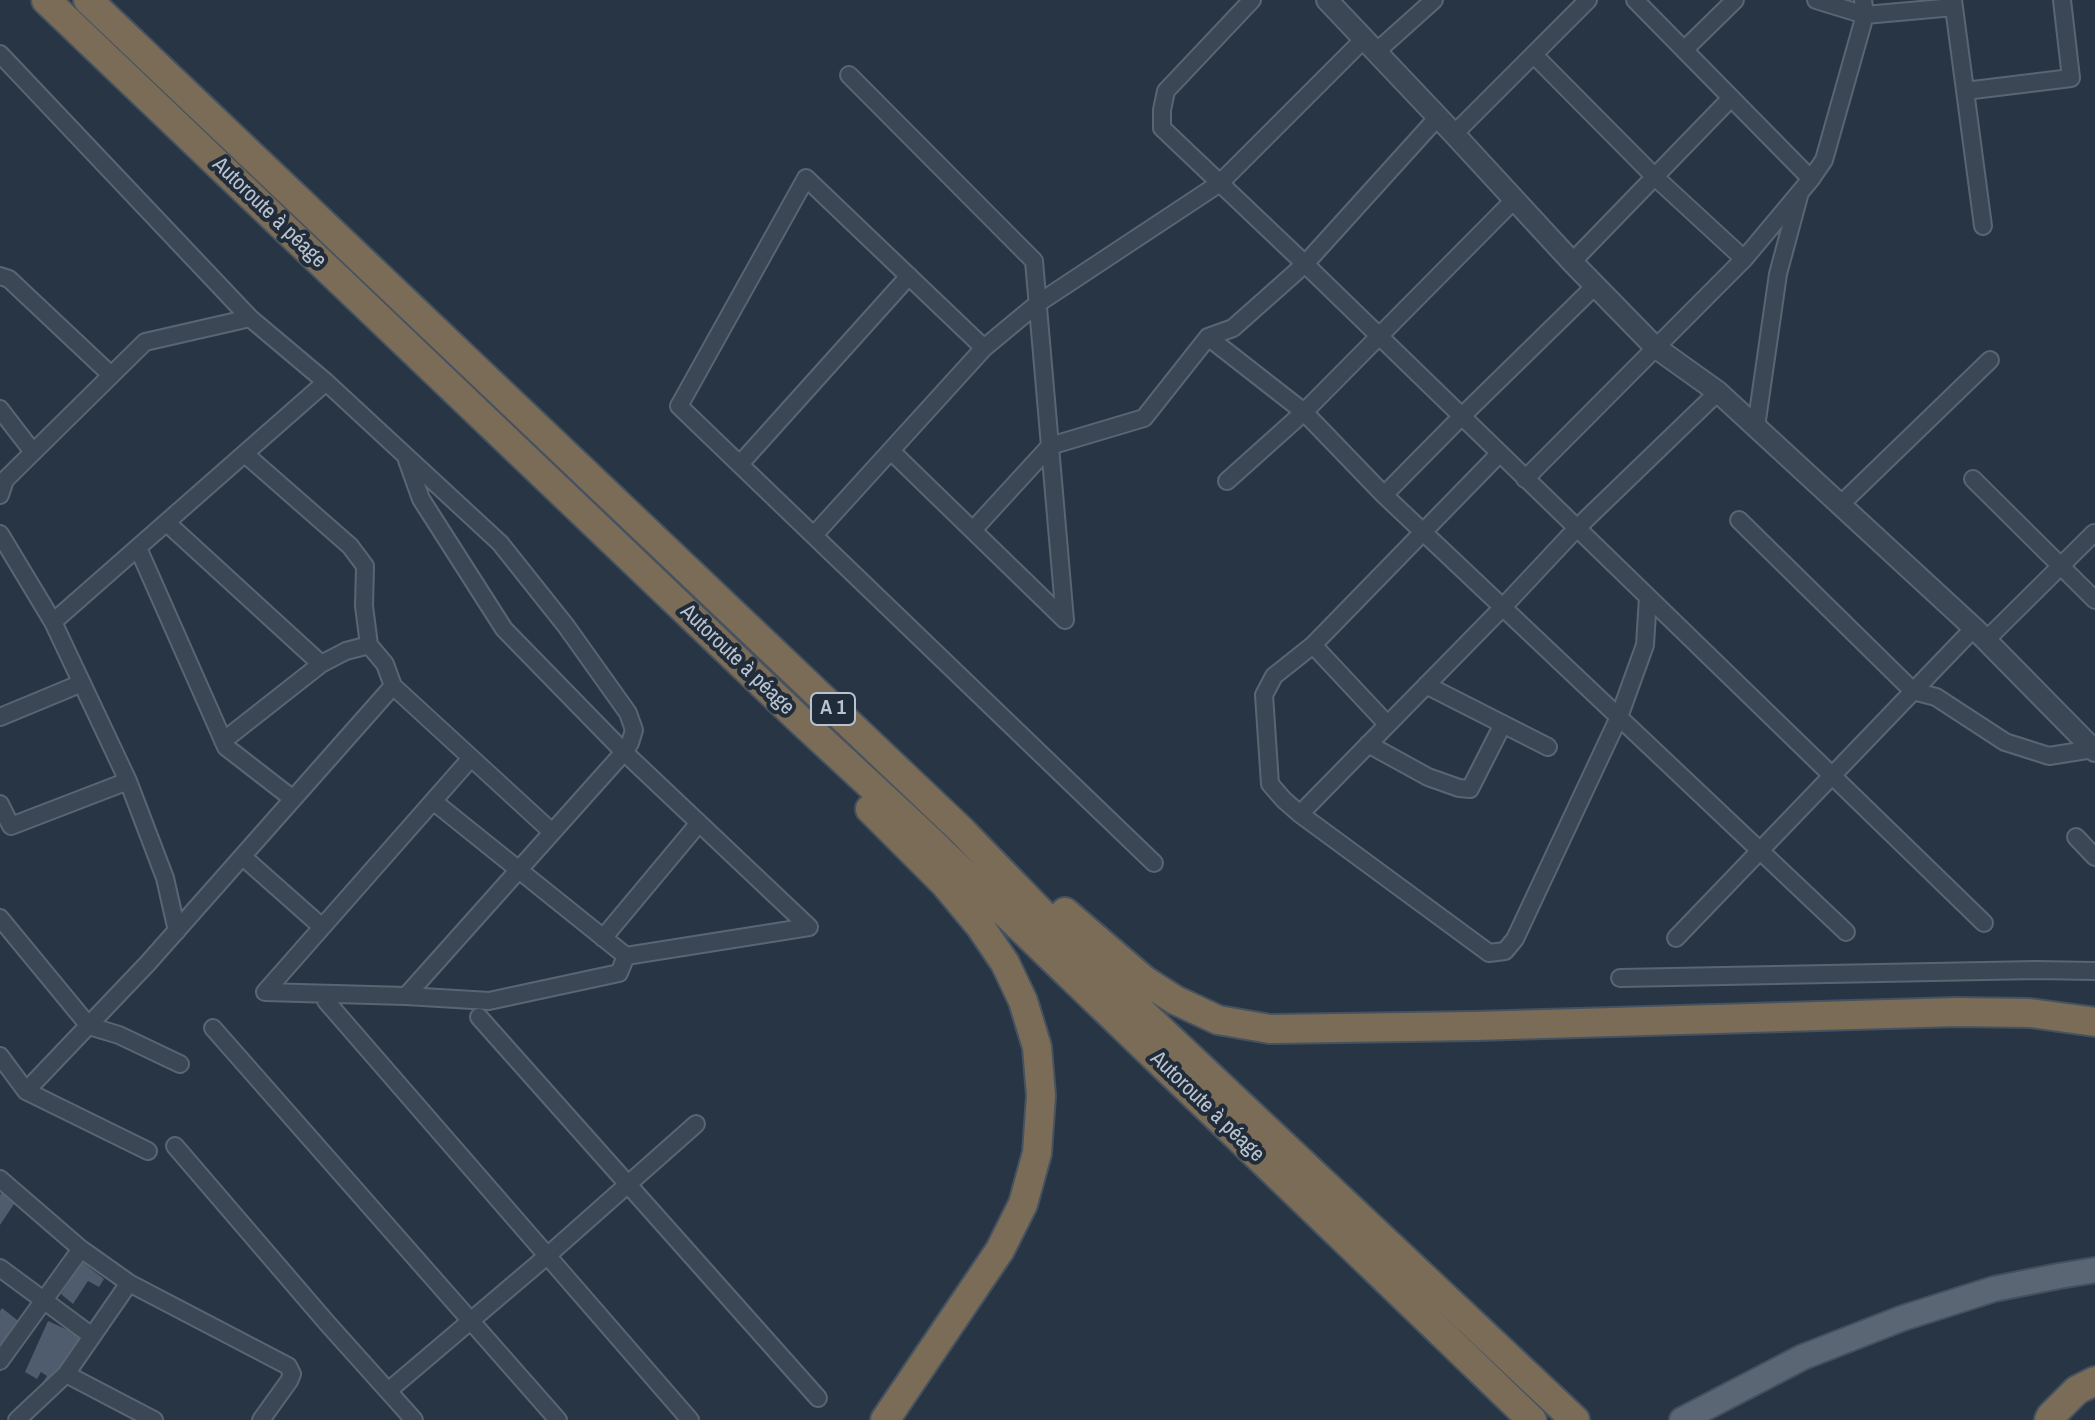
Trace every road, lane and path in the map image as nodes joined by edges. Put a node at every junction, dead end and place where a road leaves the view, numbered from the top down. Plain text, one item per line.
1 (46, 0) edge
2 (88, 0) edge
3 (1252, 0) edge
4 (1327, 0) edge
5 (1434, 0) edge
6 (1588, 0) edge
7 (1635, 0) edge
8 (1735, 0) edge
9 (1816, 0) edge
10 (2062, 0) edge
11 (1954, 3) edge
12 (1864, 8) edge
13 (1370, 46) junction
14 (1684, 50) junction
15 (0, 54) edge
16 (1534, 55) junction
17 (849, 75) dead end
18 (1965, 91) junction
19 (1731, 98) junction
20 (1438, 117) junction
21 (1454, 134) junction
22 (1655, 177) junction
23 (1220, 183) junction
24 (1806, 185) junction
25 (1515, 199) junction
26 (1983, 226) dead end
27 (1744, 259) junction
28 (1572, 262) junction
29 (1305, 264) junction
30 (0, 276) edge
31 (909, 276) junction
32 (1595, 286) junction
33 (1037, 304) junction
34 (250, 318) junction
35 (1379, 336) junction
36 (1208, 337) junction
37 (1655, 347) junction
38 (984, 348) junction
39 (1990, 360) dead end
40 (111, 375) junction
41 (326, 382) junction
42 (1718, 392) junction
43 (0, 409) edge
44 (1304, 412) junction
45 (1462, 416) junction
46 (1756, 427) junction
47 (1050, 446) junction
48 (891, 451) junction
49 (33, 452) junction
50 (1500, 453) junction
51 (245, 454) junction
52 (405, 456) junction
53 (740, 464) junction
54 (1525, 479) junction
55 (1973, 479) dead end
56 (1227, 481) dead end
57 (0, 495) edge
58 (1384, 495) junction
59 (1840, 505) junction
60 (1739, 520) dead end
61 (167, 523) junction
62 (1577, 528) junction
63 (973, 530) junction
64 (1424, 532) junction
65 (2094, 533) edge
66 (0, 534) edge
67 (814, 535) junction
68 (138, 548) junction
69 (2061, 566) junction
70 (1648, 597) junction
71 (2095, 600) edge
72 (1503, 607) junction
73 (53, 622) junction
74 (1980, 634) junction
75 (369, 645) junction
76 (1313, 645) junction
77 (321, 664) junction
78 (82, 683) junction
79 (1426, 685) junction
80 (393, 686) junction
81 (1913, 691) junction
82 (0, 717) edge
83 (1619, 717) junction
84 (800, 720) junction
85 (1387, 724) junction
86 (1503, 724) junction
87 (223, 741) junction
88 (1368, 744) junction
89 (1548, 747) dead end
90 (2094, 750) edge
91 (624, 752) junction
92 (471, 758) junction
93 (1832, 775) junction
94 (128, 781) junction
95 (293, 799) junction
96 (433, 801) junction
97 (0, 804) edge
98 (1300, 814) junction
99 (699, 823) junction
100 (961, 830) junction
101 (552, 832) junction
102 (2076, 837) dead end
103 (1759, 851) junction
104 (243, 857) junction
105 (2095, 857) edge
106 (1154, 863) dead end
107 (518, 870) junction
108 (0, 918) edge
109 (1984, 923) dead end
110 (322, 927) junction
111 (177, 931) junction
112 (1846, 932) dead end
113 (603, 938) junction
114 (1676, 938) dead end
115 (626, 956) junction
116 (2095, 971) edge
117 (1620, 978) dead end
118 (406, 996) junction
119 (326, 1001) dead end
120 (479, 1017) dead end
121 (2095, 1022) edge
122 (89, 1026) junction
123 (213, 1028) dead end
124 (0, 1056) edge
125 (180, 1064) dead end
126 (26, 1091) junction
127 (696, 1124) dead end
128 (175, 1146) dead end
129 (148, 1151) dead end
130 (0, 1179) edge
131 (627, 1184) junction
132 (81, 1249) junction
133 (547, 1256) junction
134 (0, 1268) edge
135 (2095, 1270) edge
136 (129, 1283) junction
137 (44, 1302) junction
138 (471, 1321) junction
139 (92, 1336) junction
140 (0, 1361) edge
141 (66, 1374) junction
142 (2095, 1381) edge
143 (388, 1391) junction
144 (818, 1398) dead end
145 (17, 1420) edge
146 (154, 1420) edge
147 (261, 1420) edge
148 (414, 1420) edge
149 (558, 1420) edge
150 (690, 1420) edge
151 (885, 1420) edge
152 (1532, 1420) edge
153 (1575, 1420) edge
154 (1682, 1420) edge
155 (2049, 1420) edge

1 - 84 highway, Autoroute à péage / A 1
2 - 100 highway, A 1
3 - 23 street
4 - 13 street
5 - 13 street
6 - 16 street
7 - 14 street
8 - 14 street
9 - 12 street
10 - 18 street
11 - 12 street
11 - 18 street
12 - 24 street
13 - 20 street
13 - 23 street
14 - 19 street
15 - 34 street
16 - 21 street
16 - 22 street
17 - 33 street
18 - 26 street
19 - 22 street
19 - 24 street
20 - 21 street
20 - 29 street
21 - 25 street
22 - 27 street
22 - 28 street
23 - 29 street
23 - 33 street
24 - 27 street
24 - 46 street
25 - 28 street
25 - 35 street
27 - 37 street
28 - 32 street
29 - 35 street
29 - 36 street
30 - 40 street
31 - 38 street
31 - 53 street
31 - 53 street
32 - 37 street
32 - 45 street
33 - 38 street
33 - 47 street
34 - 40 street
34 - 41 street
35 - 44 street
35 - 45 street
36 - 44 street
36 - 47 street
37 - 42 street
37 - 54 street
38 - 48 street
39 - 59 street
40 - 49 street
41 - 51 street
41 - 52 street
42 - 46 street
42 - 62 street
43 - 49 street
44 - 56 street
44 - 58 street
45 - 50 street
45 - 58 street
46 - 59 street
47 - 63 street
47 - 63 street
48 - 63 street
48 - 67 street
49 - 57 street
50 - 54 street
50 - 64 street
51 - 61 street
51 - 75 street
52 - 91 street
52 - 91 street
53 - 67 street
54 - 62 street
55 - 69 street
58 - 64 street
59 - 74 street
60 - 81 street
61 - 68 street
61 - 77 street
62 - 70 street
62 - 72 street
64 - 72 street
64 - 76 street
65 - 69 street
66 - 73 street
67 - 106 street
68 - 73 street
68 - 87 street
69 - 71 street
69 - 74 street
70 - 83 street
70 - 93 street
72 - 79 street
72 - 83 street
73 - 78 street
74 - 81 street
74 - 90 street
75 - 77 street
75 - 80 street
76 - 85 street
76 - 98 street
77 - 87 street
78 - 82 street
78 - 94 street
79 - 85 street
79 - 86 street
80 - 92 street
80 - 95 street
81 - 90 street
81 - 93 street
83 - 98 street
83 - 103 street
84 - 151 highway
84 - 152 highway, Autoroute à péage / A 1
85 - 88 street
86 - 88 street
86 - 89 street
87 - 95 street
88 - 98 street
91 - 99 street
91 - 101 street
92 - 96 street
92 - 101 street
93 - 103 street
93 - 109 street
94 - 97 street
94 - 111 street
95 - 104 street
96 - 107 street
96 - 110 street
99 - 113 street
99 - 115 street
100 - 121 highway
100 - 153 highway, A 1
101 - 107 street
102 - 105 street
103 - 112 street
103 - 114 street
104 - 110 street
104 - 111 street
107 - 113 street
107 - 118 street
108 - 122 street
110 - 118 street
111 - 122 street
113 - 115 street
115 - 118 street
116 - 117 street
119 - 133 street
120 - 131 street
122 - 125 street
122 - 126 street
123 - 138 street
124 - 126 street
126 - 129 street
127 - 131 street
128 - 143 street
130 - 132 street
131 - 133 street
131 - 144 street
132 - 136 street
132 - 137 street
133 - 138 street
133 - 150 street
134 - 137 street
135 - 154 main road
136 - 139 street
136 - 147 street
137 - 139 street
137 - 140 street
138 - 143 street
138 - 149 street
139 - 141 street
141 - 145 street
141 - 146 street
142 - 155 highway
143 - 148 street

